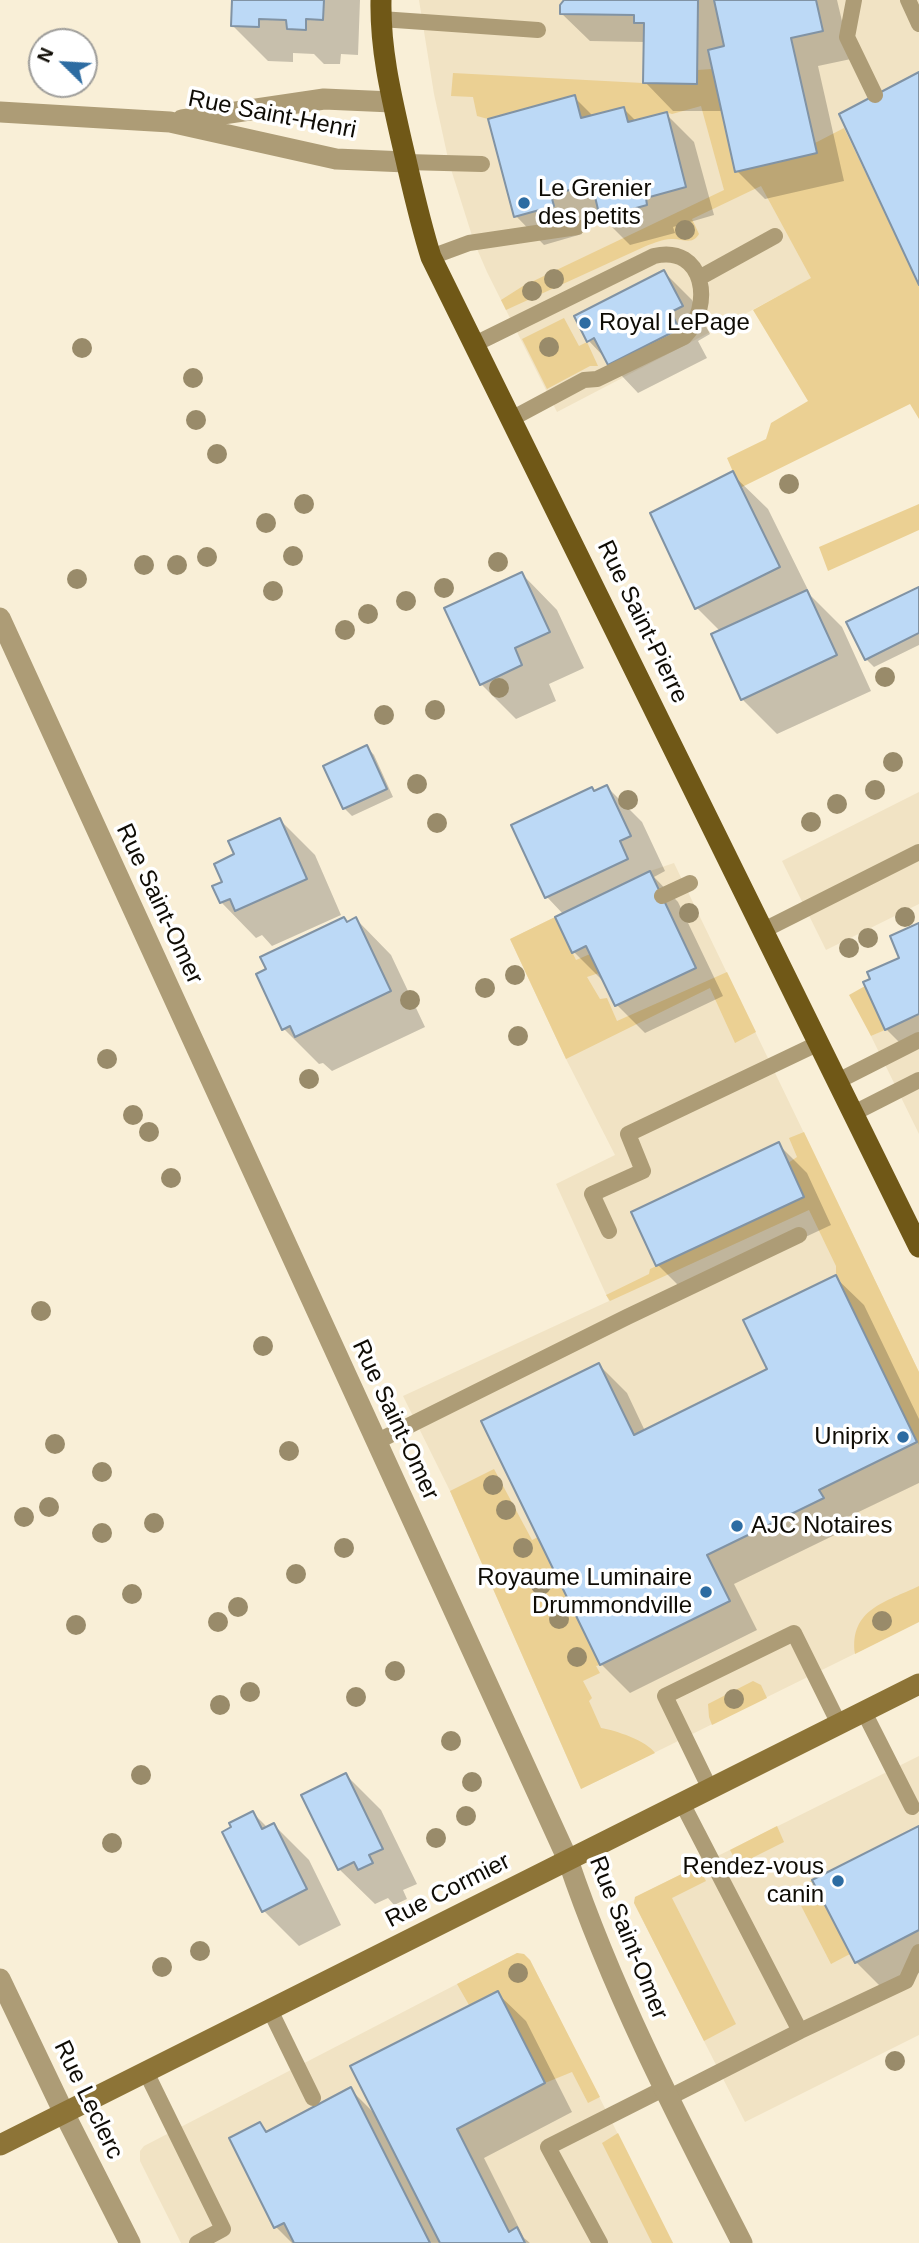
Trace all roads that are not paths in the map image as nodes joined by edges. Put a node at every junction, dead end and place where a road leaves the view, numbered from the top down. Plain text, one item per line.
1 (854, 0) edge
2 (908, 0) edge
3 (381, 9) edge
4 (919, 24) edge
5 (538, 30) dead end
6 (874, 95) dead end
7 (392, 102) junction
8 (0, 112) edge
9 (170, 122) junction
10 (406, 162) junction
11 (482, 164) dead end
12 (577, 227) dead end
13 (775, 236) dead end
14 (431, 257) junction
15 (699, 278) junction
16 (475, 344) junction
17 (513, 418) junction
18 (0, 618) edge
19 (919, 852) edge
20 (690, 883) dead end
21 (662, 896) dead end
22 (764, 930) junction
23 (919, 1040) edge
24 (819, 1043) junction
25 (838, 1080) junction
26 (919, 1080) edge
27 (855, 1113) junction
28 (914, 1225) edge
29 (609, 1231) dead end
30 (799, 1235) dead end
31 (919, 1247) edge
32 (376, 1442) junction
33 (919, 1684) edge
34 (864, 1712) junction
35 (839, 1724) junction
36 (710, 1789) junction
37 (682, 1803) junction
38 (912, 1807) dead end
39 (568, 1860) junction
40 (919, 1952) edge
41 (0, 1979) edge
42 (270, 2010) junction
43 (800, 2031) junction
44 (146, 2072) junction
45 (666, 2093) junction
46 (313, 2098) dead end
47 (64, 2113) junction
48 (0, 2145) edge
49 (227, 2236) edge
50 (130, 2243) edge
51 (198, 2243) edge
52 (600, 2243) edge
53 (742, 2243) edge

1 - 6 lane
2 - 4 lane
3 - 5 lane
3 - 7 main road, Rue Saint-Pierre
7 - 9 street, Rue Saint-Henri
7 - 10 main road, Rue Saint-Pierre
8 - 9 street, Rue Saint-Henri
9 - 10 street, Rue Saint-Henri
10 - 11 lane
10 - 14 main road, Rue Saint-Pierre
12 - 14 lane
13 - 15 lane
14 - 16 main road, Rue Saint-Pierre
15 - 16 lane
15 - 17 lane
16 - 17 main road, Rue Saint-Pierre
17 - 22 main road, Rue Saint-Pierre
18 - 32 street, Rue Saint-Omer
19 - 22 lane
20 - 21 lane
22 - 24 main road, Rue Saint-Pierre
23 - 25 lane
24 - 25 main road, Rue Saint-Pierre
24 - 29 lane
25 - 27 main road, Rue Saint-Pierre
26 - 27 lane
27 - 28 main road, Rue Saint-Pierre
28 - 31 main road, Rue Saint-Pierre
30 - 32 lane
32 - 39 street, Rue Saint-Omer
33 - 34 street, Rue Cormier
34 - 35 street, Rue Cormier
34 - 38 lane
35 - 36 street, Rue Cormier
35 - 36 lane
36 - 37 street, Rue Cormier
37 - 39 street, Rue Cormier
37 - 43 lane
39 - 42 street, Rue Cormier
39 - 45 street, Rue Saint-Omer
40 - 43 lane
41 - 47 street, Rue Leclerc
42 - 44 street, Rue Cormier
42 - 46 lane
43 - 45 lane
44 - 47 street, Rue Cormier
44 - 49 lane
45 - 52 lane
45 - 53 street, Rue Saint-Omer
47 - 48 street, Rue Cormier
47 - 50 street, Rue Leclerc
49 - 51 lane

